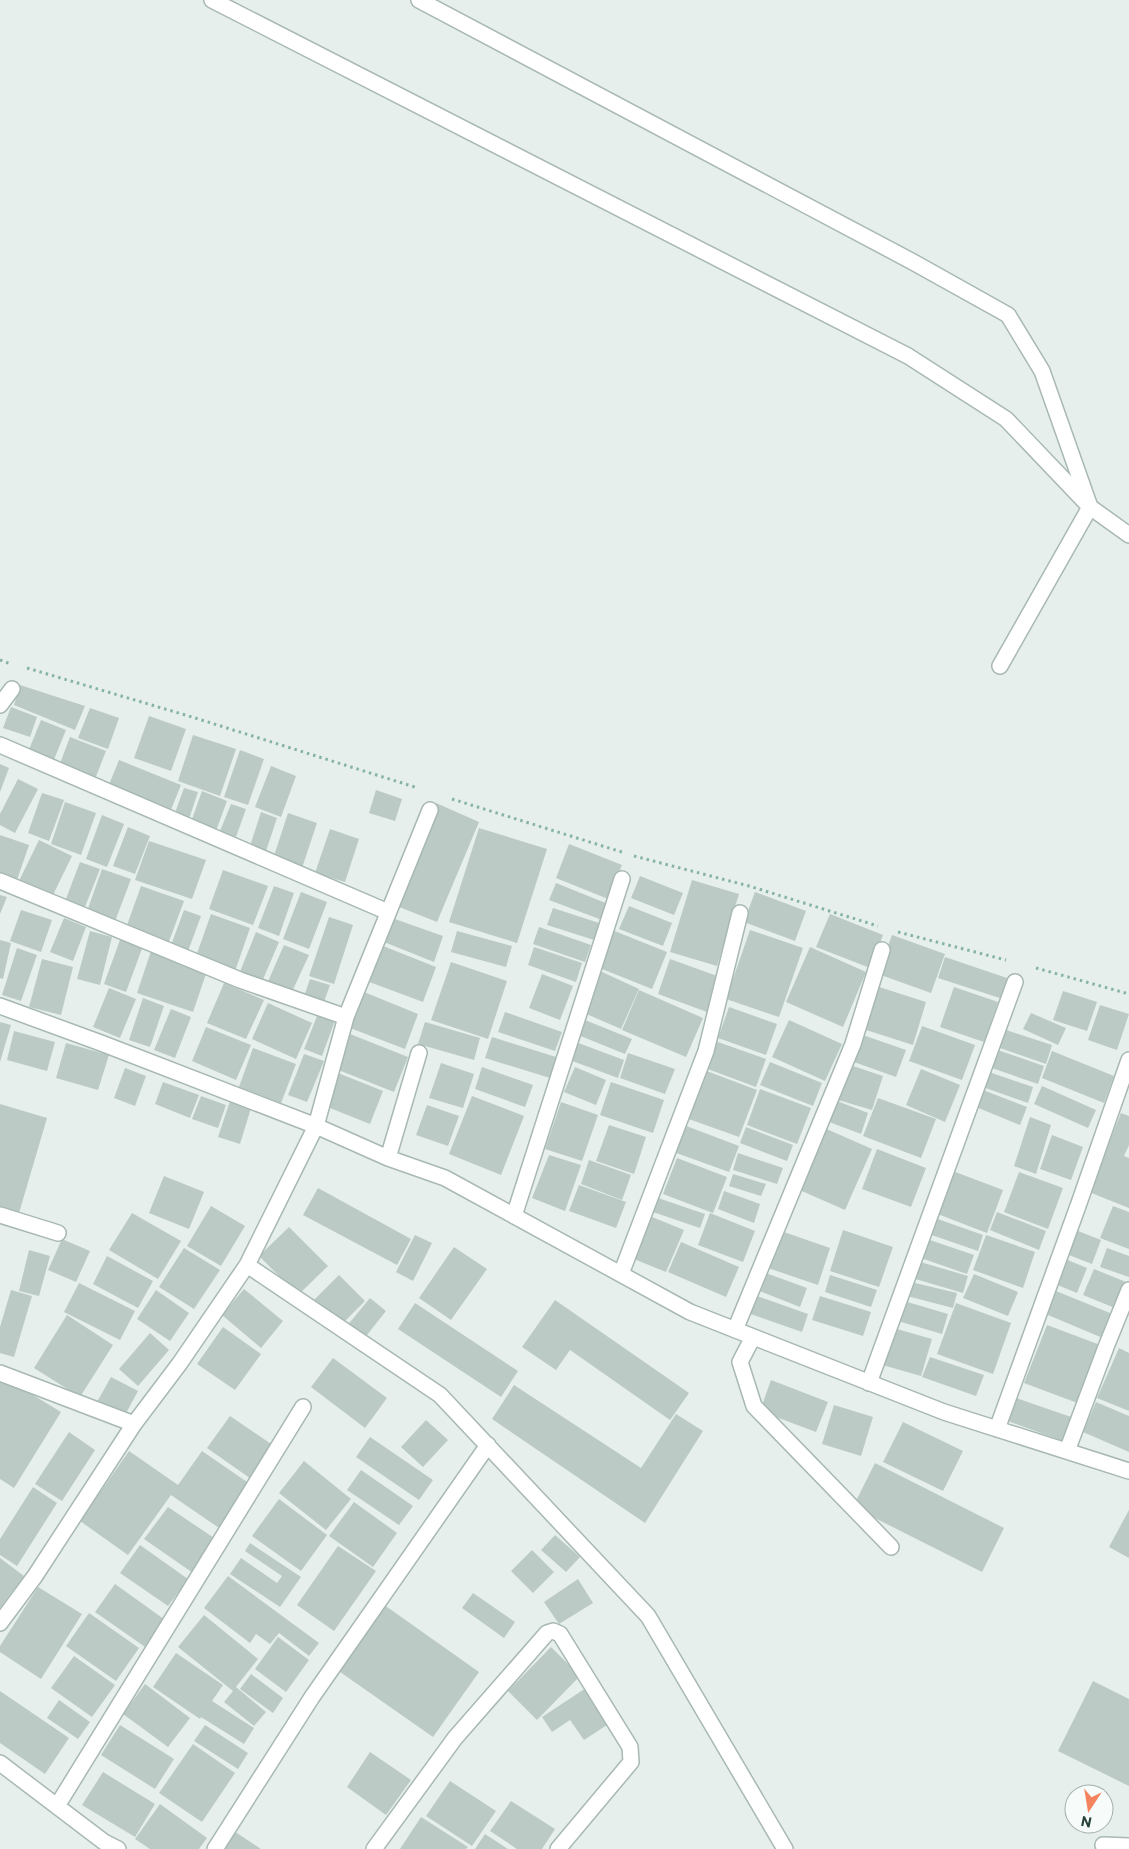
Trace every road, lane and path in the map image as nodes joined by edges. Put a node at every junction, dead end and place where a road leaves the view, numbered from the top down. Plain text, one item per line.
1 (212, 0) edge
2 (419, 0) edge
3 (1090, 507) junction
4 (1129, 535) edge
5 (0, 660) edge
6 (14, 664) dead end
7 (20, 666) dead end
8 (1000, 666) dead end
9 (12, 689) dead end
10 (0, 705) edge
11 (0, 746) edge
12 (426, 790) dead end
13 (444, 796) dead end
14 (430, 810) dead end
15 (622, 879) dead end
16 (0, 881) edge
17 (388, 912) junction
18 (740, 913) dead end
19 (881, 927) dead end
20 (890, 930) dead end
21 (882, 950) dead end
22 (1010, 961) dead end
23 (1028, 966) dead end
24 (1015, 982) dead end
25 (1129, 994) edge
26 (0, 1006) edge
27 (346, 1017) junction
28 (419, 1052) dead end
29 (1129, 1060) edge
30 (316, 1126) junction
31 (388, 1158) junction
32 (0, 1216) edge
33 (514, 1216) junction
34 (58, 1233) dead end
35 (247, 1265) junction
36 (621, 1274) junction
37 (1129, 1290) edge
38 (735, 1330) junction
39 (753, 1337) junction
40 (0, 1373) edge
41 (869, 1383) junction
42 (303, 1407) dead end
43 (134, 1424) junction
44 (997, 1429) junction
45 (488, 1445) junction
46 (1067, 1451) junction
47 (1129, 1471) edge
48 (891, 1547) dead end
49 (0, 1624) edge
50 (0, 1763) edge
51 (57, 1806) junction
52 (1103, 1845) dead end
53 (1129, 1846) edge
54 (107, 1847) edge
55 (215, 1849) edge
56 (374, 1849) edge
57 (558, 1849) edge
58 (785, 1849) edge

1 - 3 street
2 - 3 street
3 - 4 street
3 - 8 street
5 - 6 path
7 - 12 path
9 - 10 street
11 - 17 street
13 - 19 path
14 - 17 street
15 - 33 street
16 - 27 street
17 - 27 street
18 - 36 street
20 - 22 path
21 - 38 street
23 - 25 path
24 - 41 street
26 - 30 street
27 - 30 street
28 - 31 street
29 - 44 street
30 - 31 street
30 - 35 street
31 - 33 street
32 - 34 street
33 - 36 street
35 - 43 street
35 - 45 street
36 - 38 street
37 - 46 street
38 - 39 street
39 - 41 street
39 - 48 street
40 - 43 street
41 - 44 street
42 - 51 street
43 - 49 street
44 - 46 street
45 - 55 street
45 - 58 street
46 - 47 street
50 - 51 street
51 - 54 street
52 - 53 street
56 - 57 street

